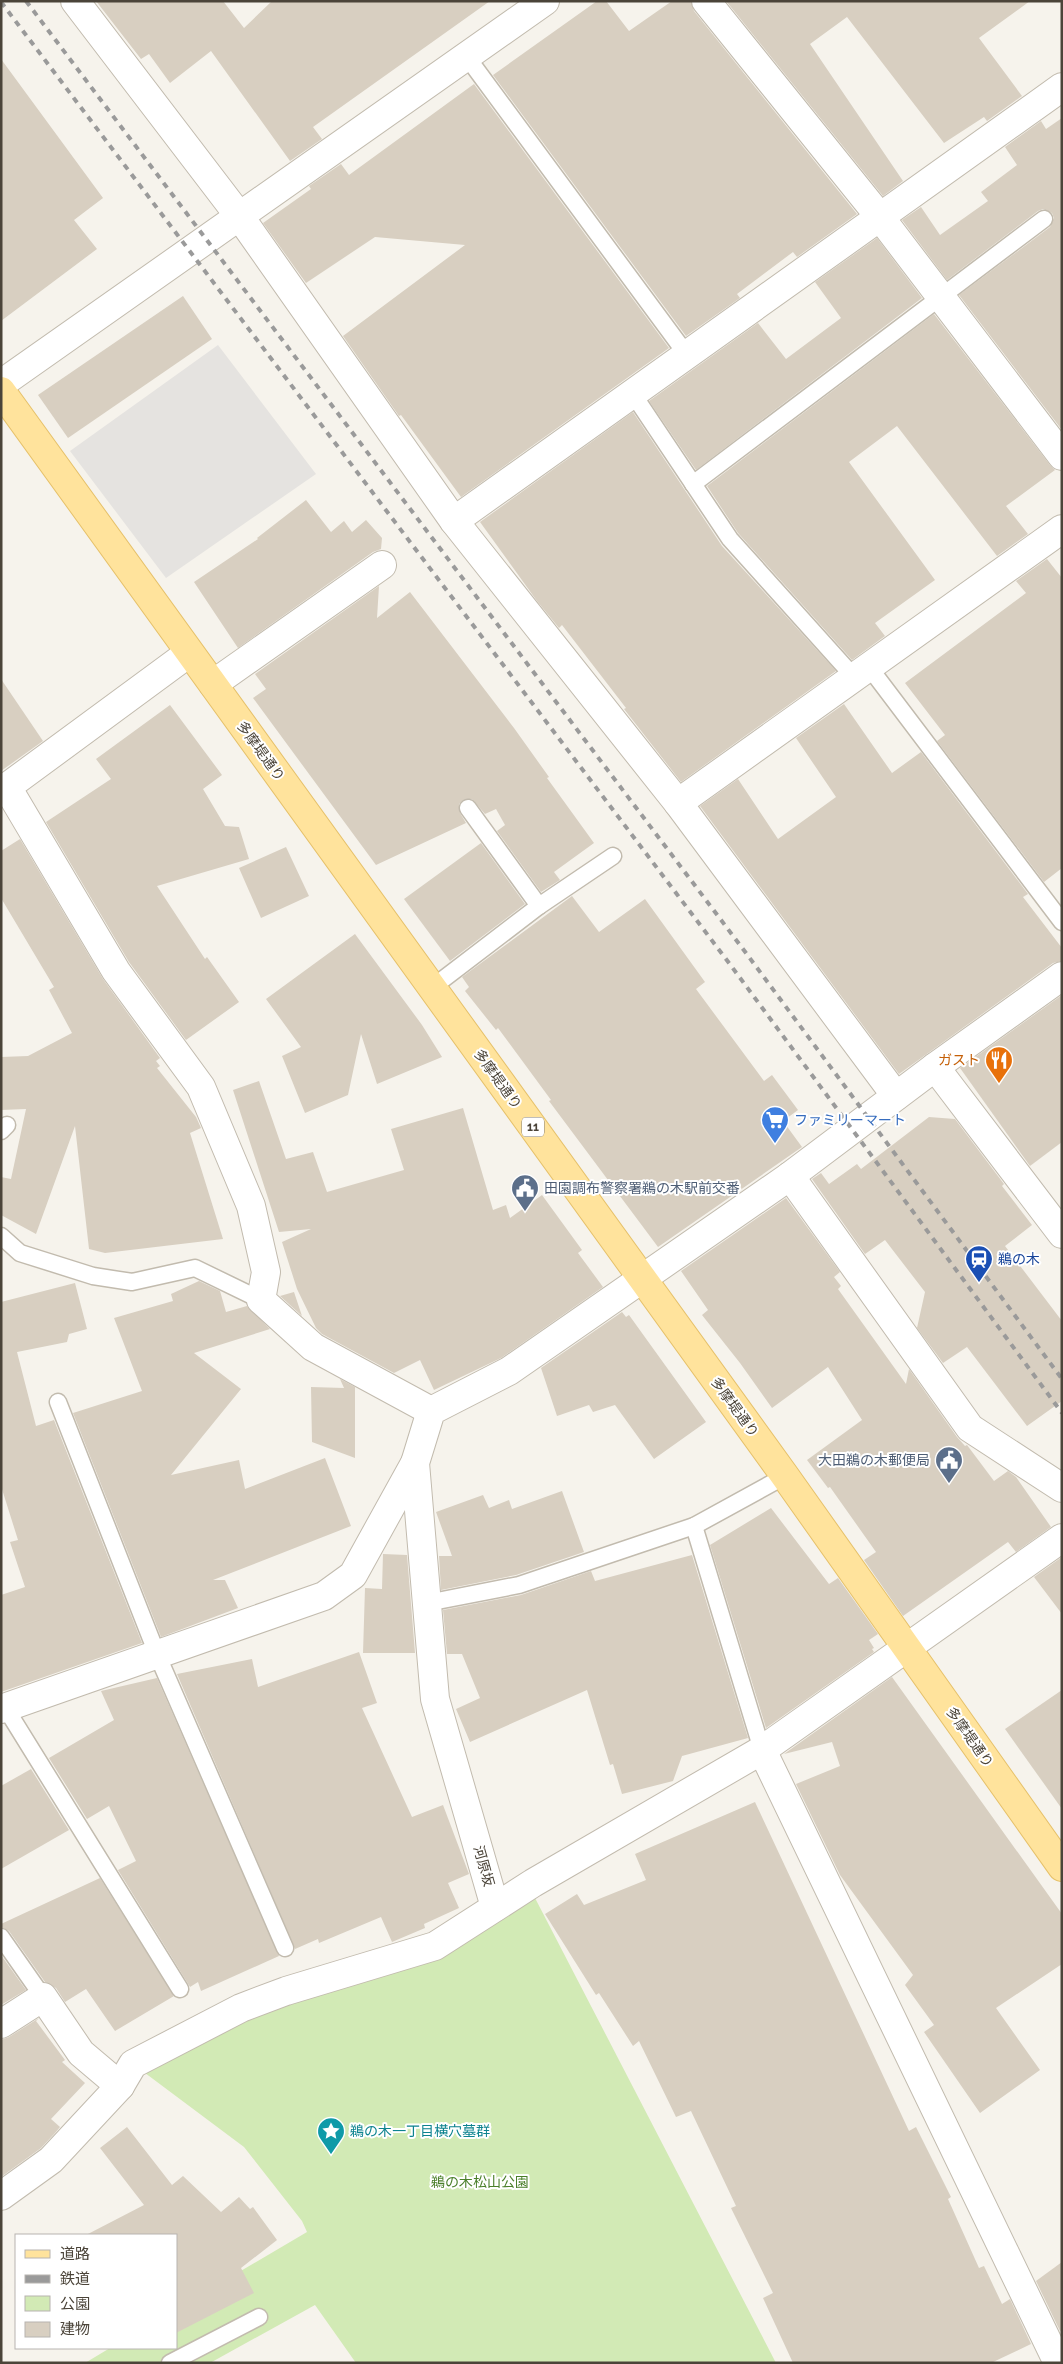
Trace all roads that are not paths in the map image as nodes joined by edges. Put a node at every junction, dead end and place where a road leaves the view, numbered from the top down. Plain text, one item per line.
1 (75, 1) edge
2 (706, 1) edge
3 (529, 6) edge
4 (467, 57) junction
5 (1062, 88) edge
6 (240, 217) junction
7 (880, 218) junction
8 (1044, 219) dead end
9 (940, 297) junction
10 (687, 355) junction
11 (1, 384) edge
12 (1, 391) edge
13 (633, 394) junction
14 (1062, 456) edge
15 (693, 484) junction
16 (454, 521) junction
17 (1062, 529) edge
18 (382, 565) dead end
19 (190, 653) junction
20 (861, 672) junction
21 (212, 684) junction
22 (4, 784) edge
23 (678, 803) junction
24 (468, 808) dead end
25 (614, 856) dead end
26 (539, 906) junction
27 (1062, 922) edge
28 (1062, 976) edge
29 (433, 987) junction
30 (935, 1067) junction
31 (896, 1096) junction
32 (790, 1176) junction
33 (1062, 1234) edge
34 (1, 1236) edge
35 (642, 1279) junction
36 (261, 1300) junction
37 (58, 1402) dead end
38 (431, 1411) junction
39 (414, 1463) junction
40 (785, 1476) junction
41 (1062, 1488) edge
42 (694, 1526) junction
43 (1062, 1538) edge
44 (427, 1602) junction
45 (907, 1648) junction
46 (157, 1654) junction
47 (3, 1708) edge
48 (762, 1750) junction
49 (1062, 1866) edge
50 (495, 1907) junction
51 (1, 1937) edge
52 (285, 1948) dead end
53 (180, 1989) dead end
54 (43, 1997) junction
55 (1, 2024) edge
56 (120, 2086) junction
57 (1, 2196) edge
58 (259, 2317) dead end
59 (170, 2363) edge
60 (1058, 2363) edge

1 - 6 street
2 - 7 street
3 - 4 street
4 - 6 street
4 - 10 lane
5 - 7 street
6 - 11 street
6 - 16 street
7 - 9 street
7 - 10 street
8 - 9 lane
9 - 14 street
9 - 15 lane
10 - 13 street
12 - 19 main road, 多摩堤通り / 11
13 - 15 lane
13 - 16 street
15 - 20 lane
16 - 23 street
17 - 20 street
18 - 21 street
19 - 21 main road, 多摩堤通り / 11
19 - 22 street
20 - 23 street
20 - 27 lane
21 - 29 main road, 多摩堤通り / 11
22 - 36 street
23 - 31 street
24 - 26 lane
25 - 26 lane
26 - 29 lane
28 - 30 street
29 - 35 main road, 多摩堤通り / 11
30 - 31 street
30 - 33 street
31 - 32 street
32 - 35 street
32 - 41 street
34 - 36 lane
35 - 38 street
35 - 40 main road, 多摩堤通り / 11
36 - 38 street
37 - 46 lane
38 - 39 street
39 - 44 street, 河原坂
39 - 46 street
40 - 42 lane
40 - 45 main road, 多摩堤通り / 11
42 - 44 lane
42 - 48 lane
43 - 45 street
44 - 50 street, 河原坂
45 - 48 street
45 - 49 main road, 多摩堤通り / 11
46 - 47 street
46 - 52 lane
47 - 53 lane
48 - 50 street
48 - 60 street
50 - 56 street
51 - 54 lane
54 - 55 street
54 - 56 street
56 - 57 street
58 - 59 lane

